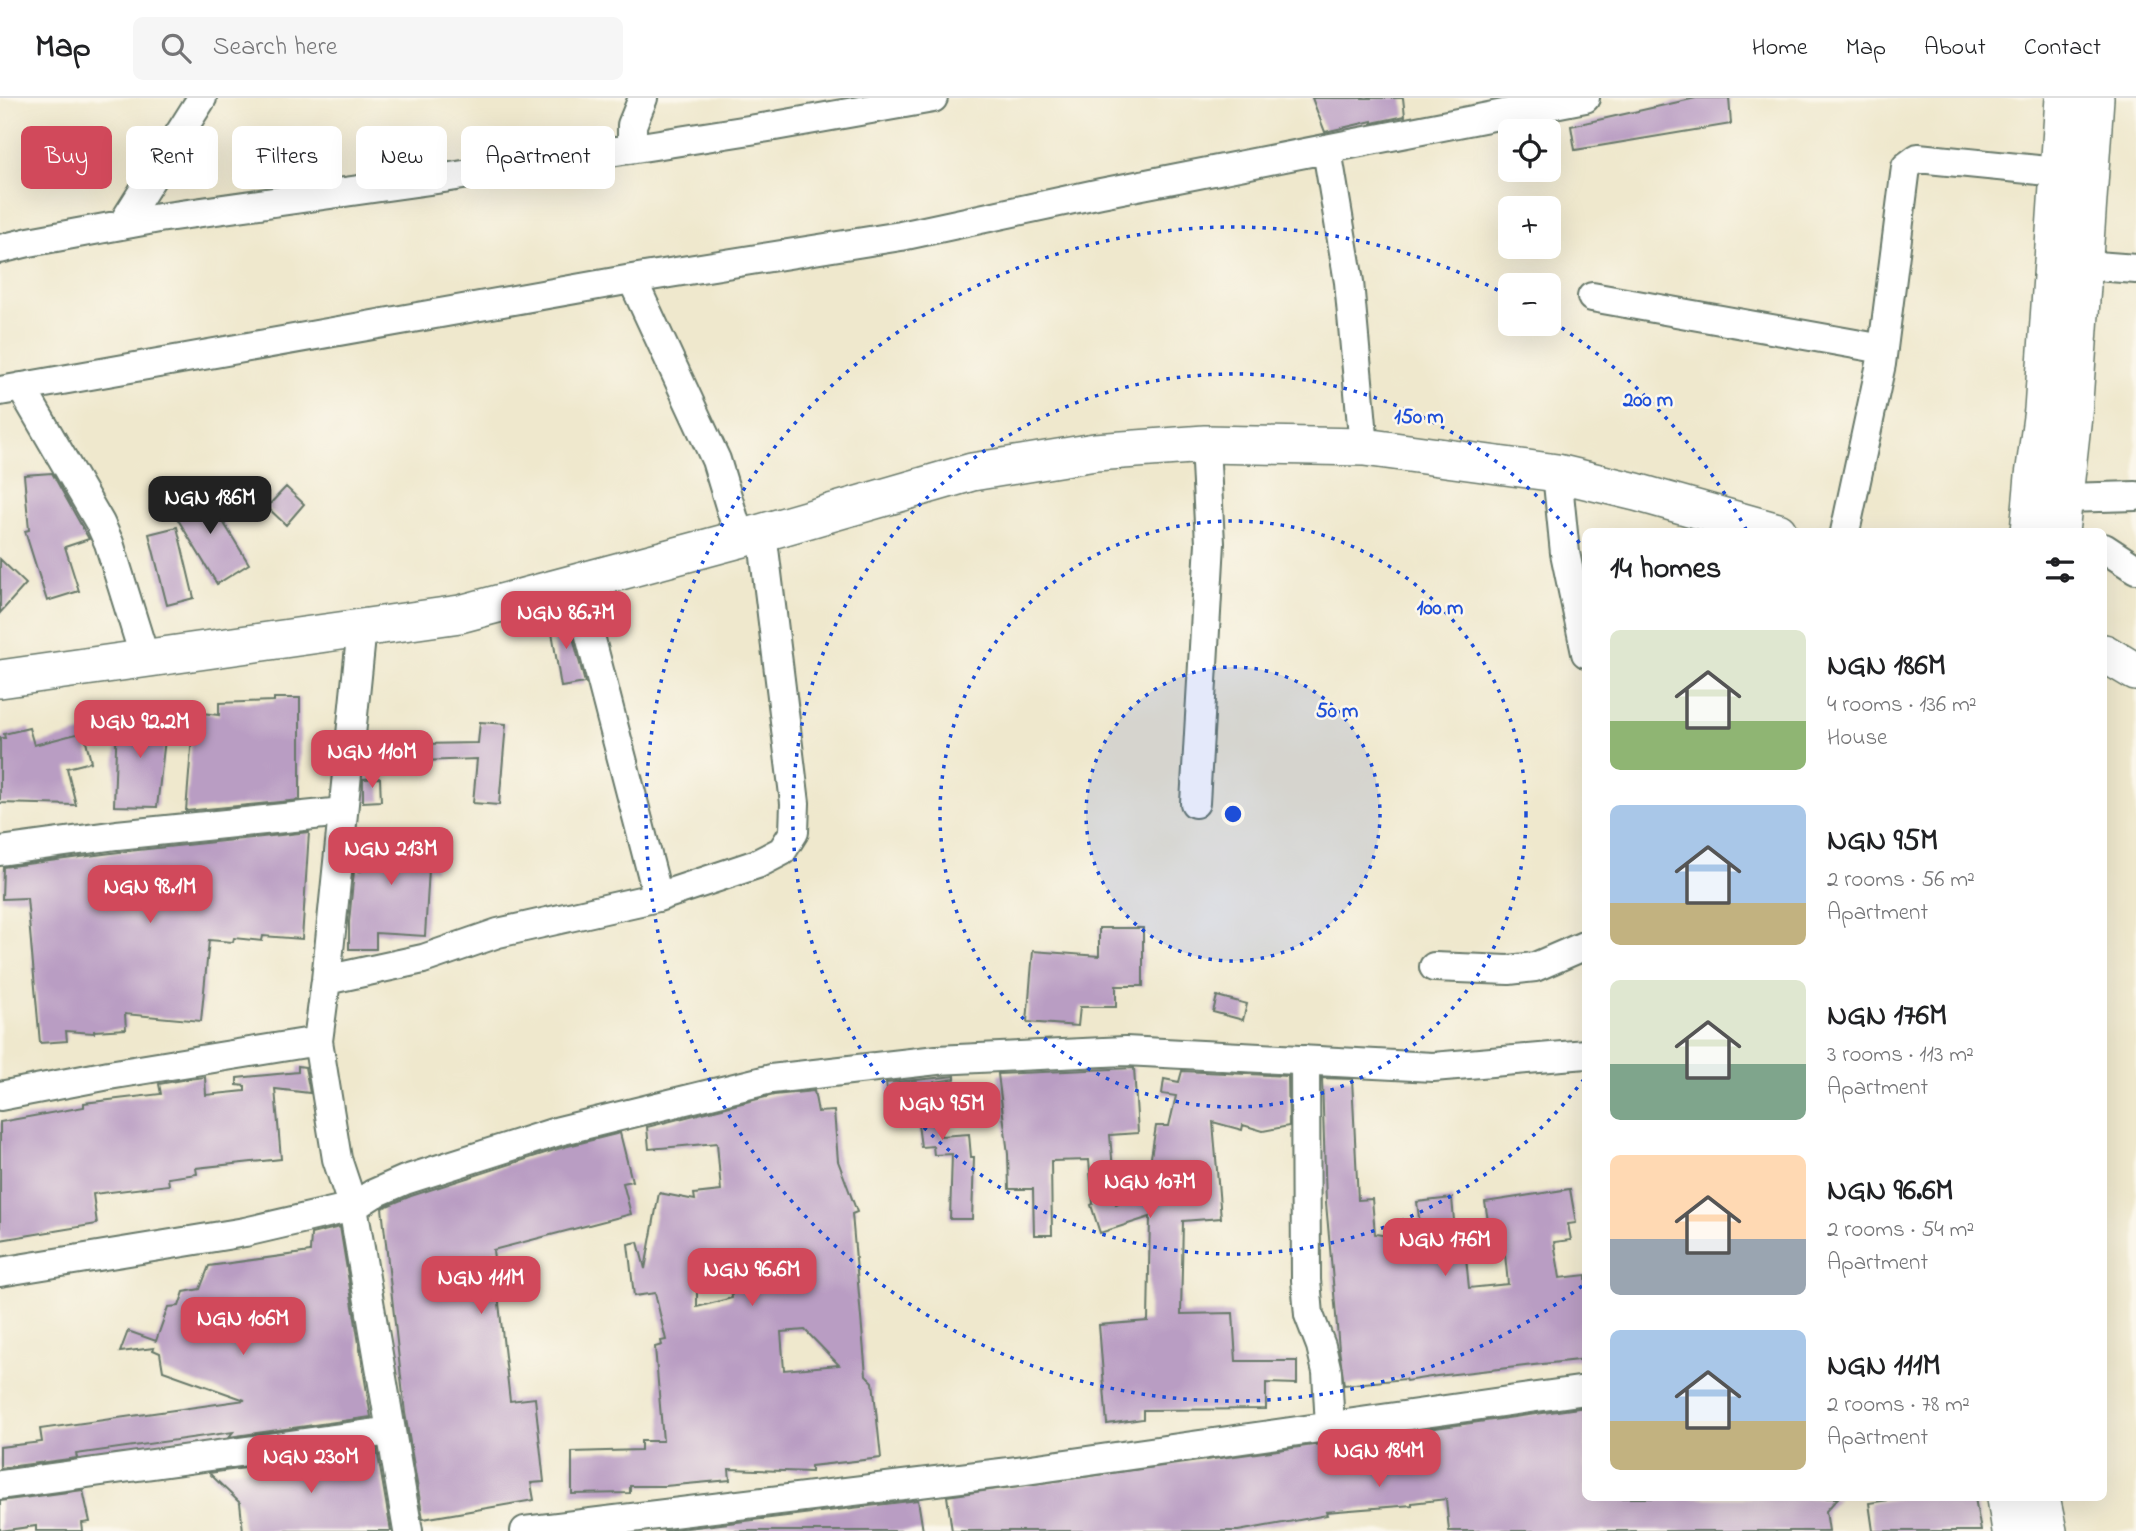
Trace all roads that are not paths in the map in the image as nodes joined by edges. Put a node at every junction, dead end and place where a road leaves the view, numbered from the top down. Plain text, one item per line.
1 (202, 98) edge
2 (643, 98) edge
3 (933, 98) edge
4 (1585, 98) edge
5 (2064, 98) edge
6 (2095, 98) edge
7 (632, 148) junction
8 (1326, 150) junction
9 (2058, 172) junction
10 (122, 225) junction
11 (0, 249) edge
12 (2083, 265) junction
13 (2136, 269) edge
14 (632, 279) junction
15 (1592, 297) dead end
16 (1883, 349) junction
17 (11, 389) edge
18 (1205, 444) junction
19 (1364, 447) junction
20 (1557, 473) junction
21 (2136, 496) edge
22 (2059, 523) edge
23 (1763, 528) edge
24 (1846, 528) edge
25 (751, 535) junction
26 (2107, 550) edge
27 (2136, 569) edge
28 (576, 582) junction
29 (362, 628) junction
30 (1582, 634) edge
31 (2107, 655) edge
32 (145, 659) junction
33 (2136, 672) edge
34 (0, 679) edge
35 (1195, 803) dead end
36 (343, 812) junction
37 (0, 850) edge
38 (658, 897) junction
39 (1582, 947) edge
40 (1434, 967) dead end
41 (326, 980) junction
42 (317, 1041) junction
43 (1582, 1054) edge
44 (1306, 1060) junction
45 (0, 1096) edge
46 (354, 1207) junction
47 (0, 1272) edge
48 (1582, 1391) edge
49 (1330, 1427) junction
50 (391, 1431) junction
51 (0, 1485) edge
52 (2006, 1501) edge
53 (2042, 1501) edge
54 (408, 1531) edge
55 (525, 1531) edge
56 (2011, 1531) edge
57 (2048, 1531) edge

1 - 10 street
2 - 7 street
3 - 7 street
4 - 8 street
5 - 9 main road
6 - 12 main road
7 - 10 street
8 - 14 street
8 - 19 street
9 - 16 street
9 - 22 main road
10 - 11 street
12 - 13 street
12 - 22 main road
14 - 17 street
14 - 25 street
15 - 16 street
16 - 24 street
17 - 32 street
18 - 19 main road
18 - 25 main road
18 - 35 street
19 - 20 main road
20 - 23 main road
20 - 30 street
21 - 22 street
25 - 28 main road
25 - 38 street
26 - 27 street
28 - 29 main road
28 - 38 street
29 - 32 main road
29 - 36 street
31 - 33 main road
32 - 34 main road
36 - 37 street
36 - 41 street
38 - 41 street
39 - 40 street
41 - 42 street
42 - 45 street
42 - 46 street
43 - 44 street
44 - 46 street
44 - 49 street
46 - 47 street
46 - 50 street
48 - 49 street
49 - 55 street
50 - 51 street
50 - 54 street
52 - 56 main road
53 - 57 main road

